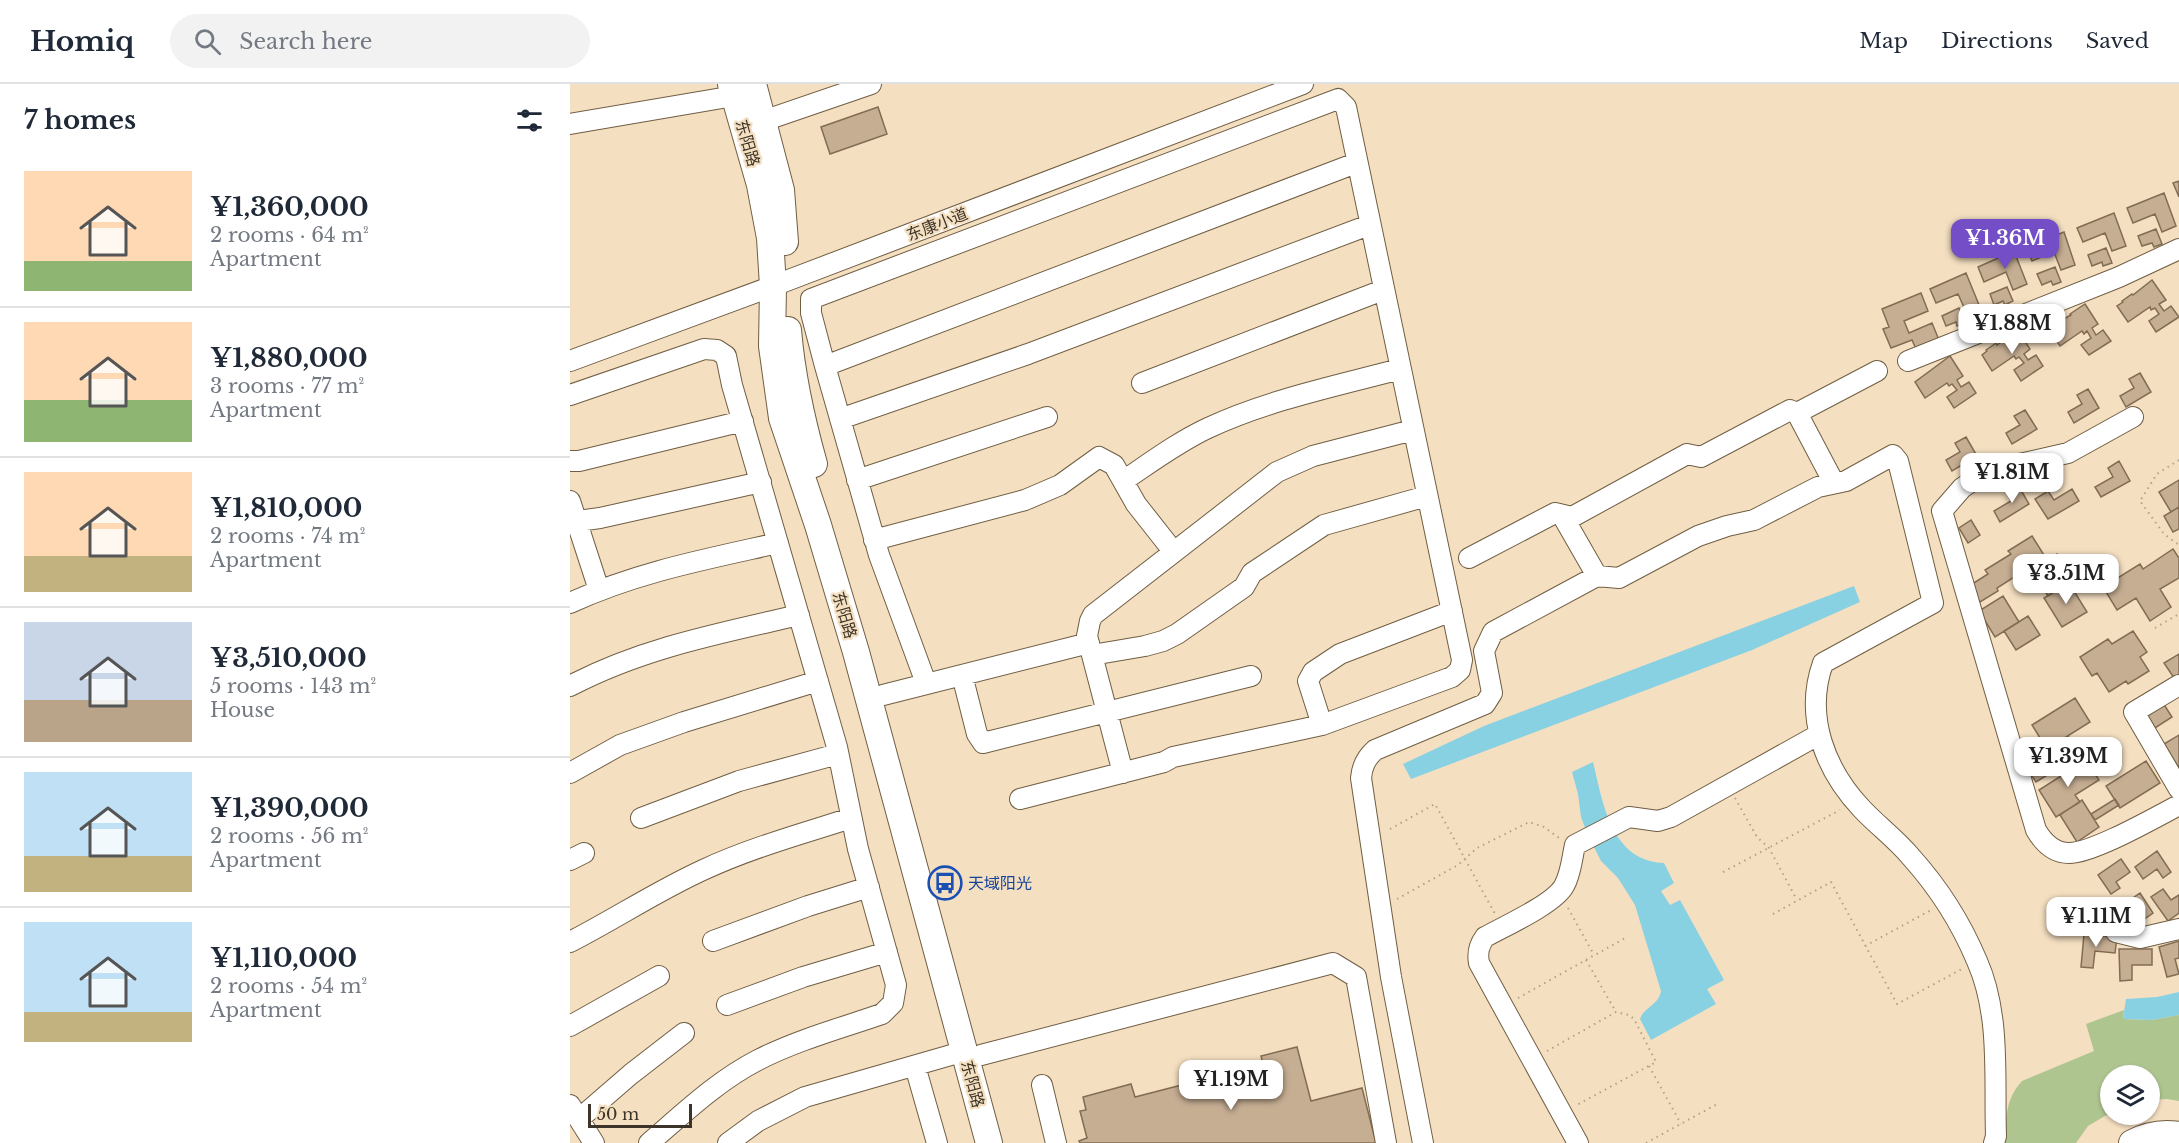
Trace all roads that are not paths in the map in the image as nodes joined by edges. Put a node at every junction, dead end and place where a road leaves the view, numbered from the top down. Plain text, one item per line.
1 (871, 84) edge
2 (1303, 84) edge
3 (740, 88) edge
4 (763, 121) junction
5 (570, 124) edge
6 (1356, 163) junction
7 (1370, 225) junction
8 (2176, 257) edge
9 (780, 284) junction
10 (1383, 290) junction
11 (570, 361) edge
12 (1908, 361) dead end
13 (825, 366) junction
14 (1400, 369) junction
15 (1877, 371) dead end
16 (1142, 383) dead end
17 (570, 395) edge
18 (1797, 413) junction
19 (1047, 417) dead end
20 (2133, 417) dead end
21 (840, 419) junction
22 (743, 421) junction
23 (1413, 430) junction
24 (570, 461) edge
25 (857, 480) junction
26 (1123, 481) junction
27 (760, 482) junction
28 (1834, 483) junction
29 (1427, 496) junction
30 (570, 501) edge
31 (1562, 515) junction
32 (573, 522) edge
33 (874, 540) junction
34 (778, 543) junction
35 (1173, 551) junction
36 (1469, 558) dead end
37 (1597, 576) junction
38 (599, 590) junction
39 (570, 603) edge
40 (1452, 611) junction
41 (800, 615) junction
42 (1090, 649) junction
43 (962, 675) junction
44 (1251, 676) dead end
45 (818, 681) junction
46 (927, 683) junction
47 (570, 686) edge
48 (2179, 686) edge
49 (882, 695) junction
50 (1107, 713) junction
51 (1322, 725) junction
52 (1818, 735) junction
53 (838, 754) junction
54 (1123, 772) junction
55 (570, 773) edge
56 (2179, 789) edge
57 (1020, 799) dead end
58 (2179, 805) edge
59 (641, 818) dead end
60 (851, 818) junction
61 (869, 887) junction
62 (2179, 929) edge
63 (2116, 932) dead end
64 (713, 941) dead end
65 (570, 942) edge
66 (887, 952) junction
67 (659, 976) dead end
68 (727, 1005) dead end
69 (570, 1026) edge
70 (684, 1034) dead end
71 (973, 1053) junction
72 (915, 1066) junction
73 (1042, 1085) dead end
74 (575, 1112) edge
75 (2179, 1135) edge
76 (594, 1143) edge
77 (648, 1143) edge
78 (728, 1143) edge
79 (937, 1143) edge
80 (988, 1143) edge
81 (1005, 1143) edge
82 (1056, 1143) edge
83 (1386, 1143) edge
84 (1423, 1143) edge
85 (1578, 1143) edge
86 (1994, 1143) edge
87 (2132, 1143) edge

1 - 4 street
2 - 9 street, 东康小道
3 - 4 main road, 东阳路
3 - 5 street
3 - 9 main road, 东阳路
4 - 9 main road, 东阳路
6 - 7 street
6 - 13 street
6 - 13 street
7 - 10 street
7 - 21 street
8 - 12 street
9 - 11 street, 东康小道
9 - 49 main road, 东阳路
9 - 71 main road, 东阳路
10 - 14 street
10 - 16 street
13 - 21 street
14 - 23 street
14 - 26 street
15 - 18 street
17 - 22 street
18 - 28 street
18 - 31 street
19 - 25 street
20 - 58 street
21 - 25 street
22 - 24 street
22 - 27 street
23 - 29 street
23 - 35 street
25 - 33 street
26 - 33 street
26 - 35 street
27 - 32 street
27 - 34 street
28 - 37 street
28 - 52 street
29 - 40 street
29 - 42 street
30 - 32 street
31 - 36 street
31 - 37 street
32 - 38 street
33 - 46 street
34 - 38 street
34 - 41 street
35 - 42 street
37 - 84 street
38 - 39 street
40 - 51 street
40 - 51 street
41 - 45 street
41 - 47 street
42 - 43 street
42 - 50 street
43 - 46 street
43 - 50 street
44 - 50 street
45 - 53 street
45 - 55 street
46 - 49 street
48 - 56 street
49 - 71 main road, 东阳路
50 - 54 street
51 - 54 street
52 - 85 street
52 - 86 street
53 - 59 street
53 - 60 street
54 - 57 street
60 - 61 street
60 - 65 street
61 - 64 street
61 - 66 street
62 - 63 street
66 - 68 street
66 - 77 street
67 - 69 street
70 - 74 street
71 - 72 street
71 - 80 main road, 东阳路
71 - 81 main road, 东阳路
71 - 83 street
72 - 78 street
72 - 79 street
73 - 82 street
74 - 76 street
75 - 87 main road

